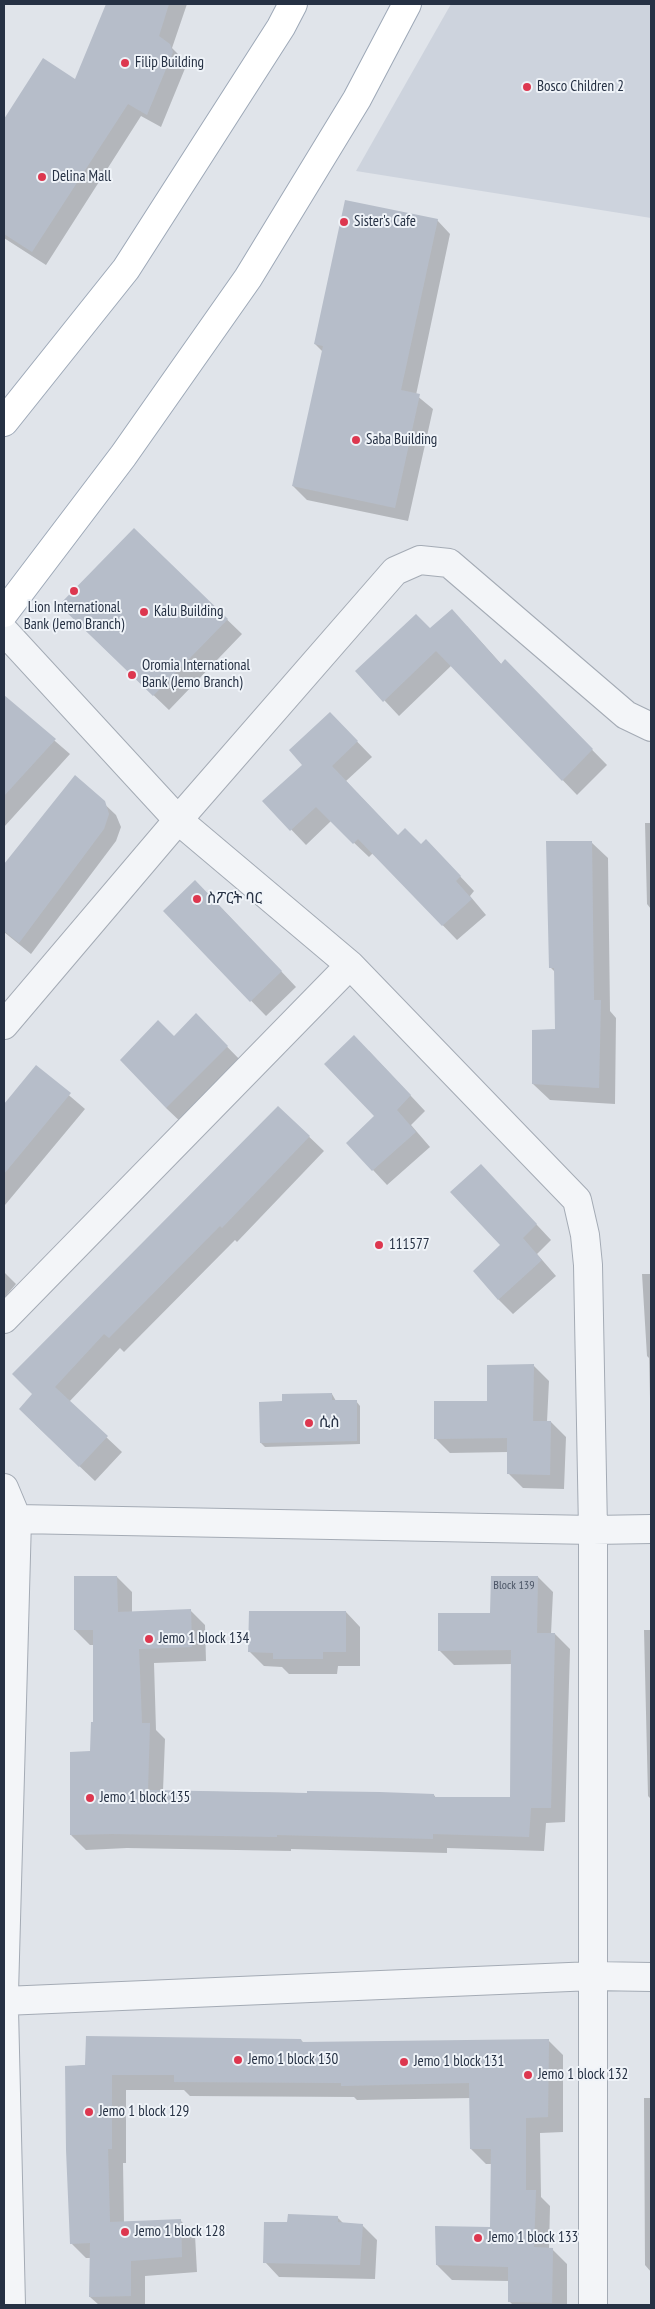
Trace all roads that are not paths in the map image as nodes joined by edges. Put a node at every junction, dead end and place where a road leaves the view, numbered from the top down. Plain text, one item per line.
1 (294, 4) edge
2 (407, 4) edge
3 (4, 422) edge
4 (4, 613) edge
5 (4, 631) edge
6 (651, 727) edge
7 (178, 820) junction
8 (350, 965) junction
9 (4, 1025) edge
10 (4, 1319) edge
11 (4, 1488) edge
12 (17, 1518) junction
13 (651, 1529) edge
14 (593, 1530) junction
15 (4, 1962) edge
16 (593, 1976) junction
17 (651, 1977) edge
18 (4, 1994) edge
19 (4, 2001) edge
20 (4, 2009) edge
21 (11, 2305) edge
22 (593, 2305) edge

1 - 3 main road
2 - 4 main road
5 - 7 street
6 - 7 street
7 - 8 street
7 - 9 street
8 - 10 street
8 - 14 street
11 - 12 street
12 - 14 street
12 - 15 street
13 - 14 street
14 - 16 street
15 - 18 street
16 - 17 street
16 - 19 street
16 - 22 street
20 - 21 street

